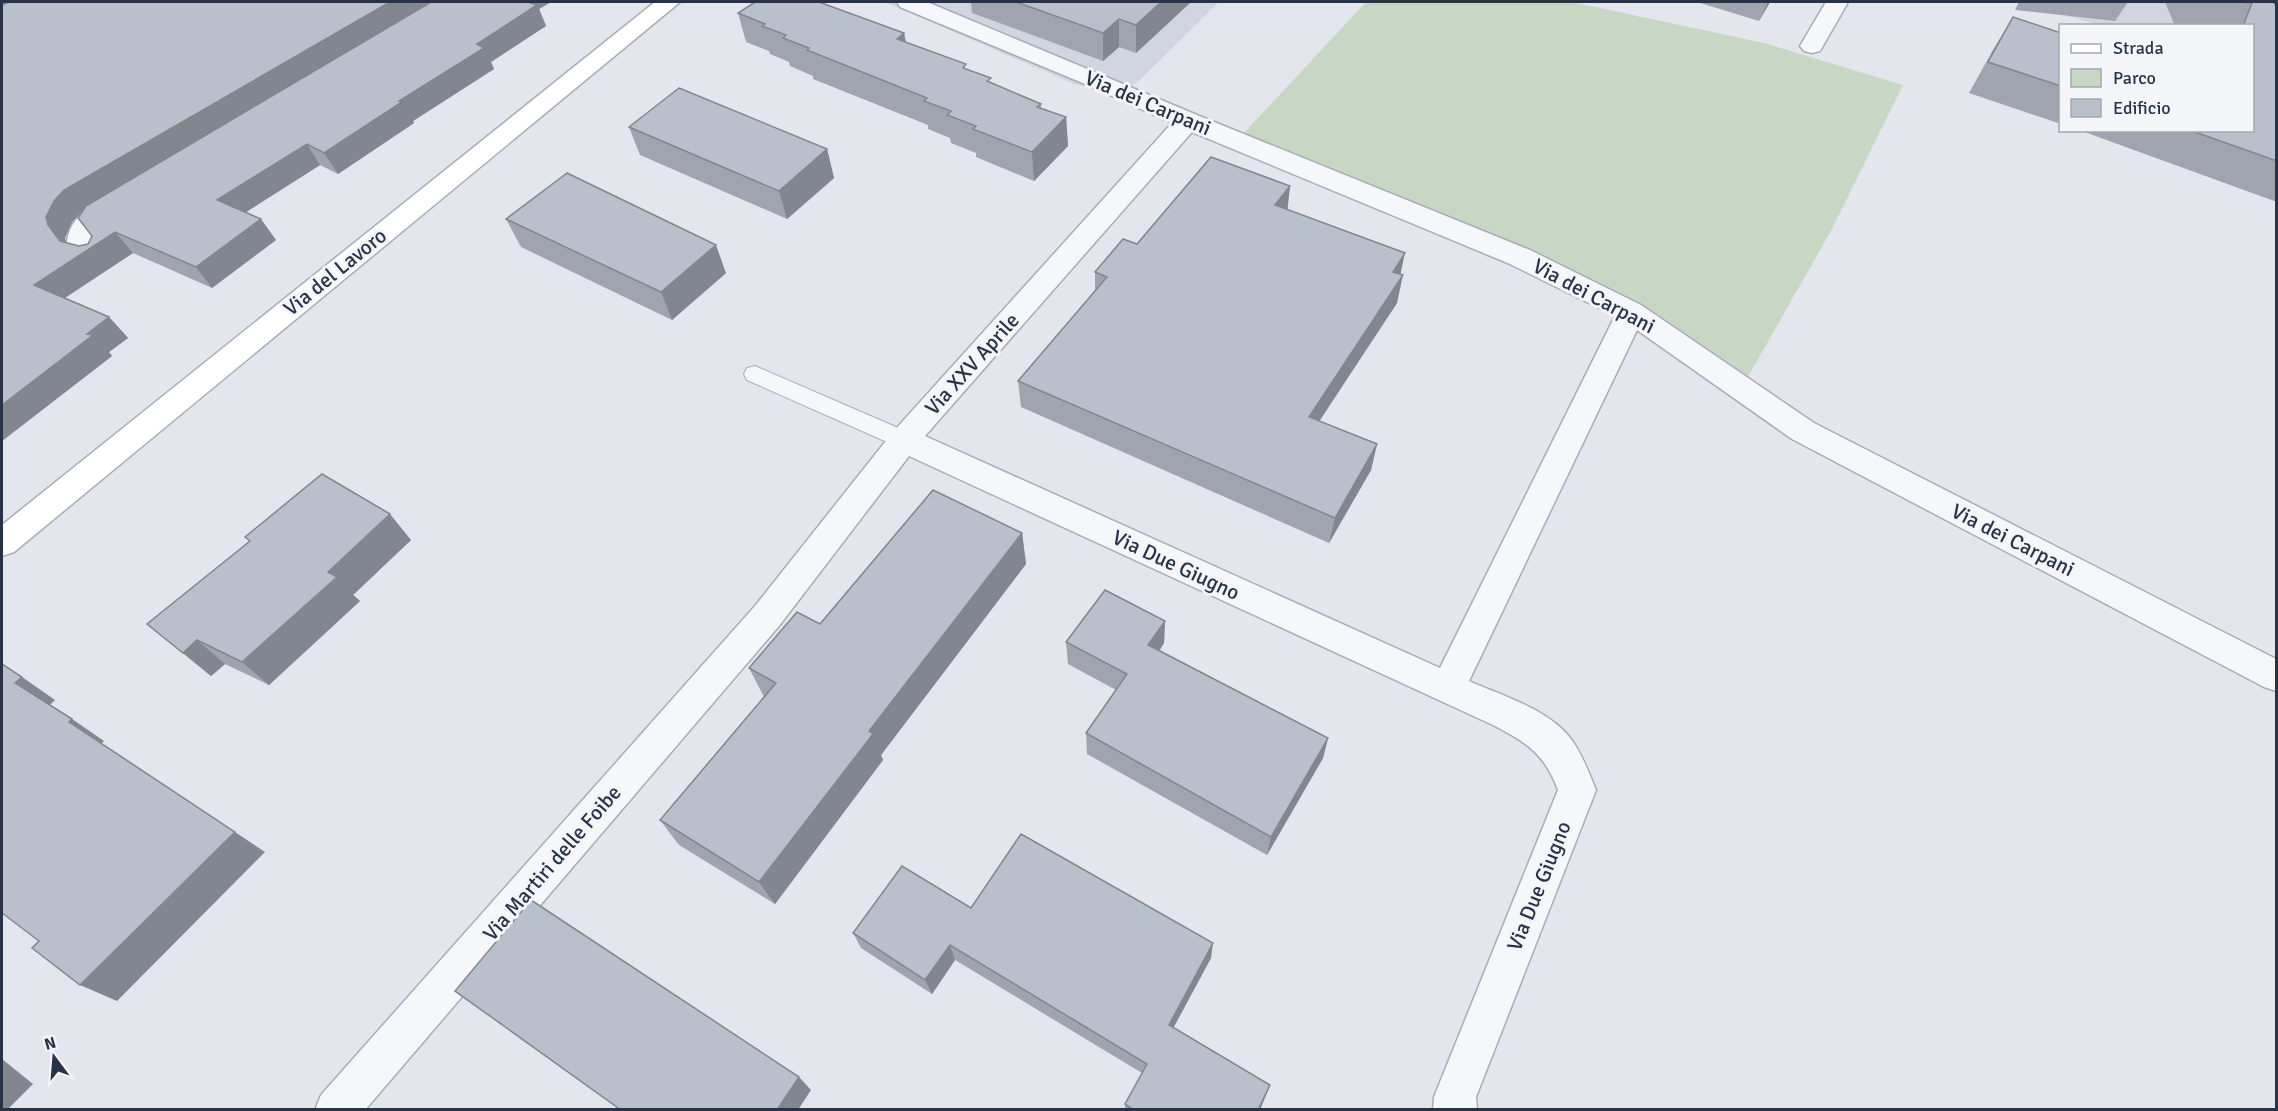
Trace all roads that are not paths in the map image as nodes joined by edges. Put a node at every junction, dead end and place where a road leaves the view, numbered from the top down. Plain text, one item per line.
1 (669, 2) edge
2 (908, 2) edge
3 (1838, 2) edge
4 (1812, 46) dead end
5 (1188, 121) junction
6 (142, 188) edge
7 (94, 256) edge
8 (1631, 312) junction
9 (755, 374) dead end
10 (904, 440) junction
11 (2, 543) edge
12 (767, 616) joint
13 (2277, 676) edge
14 (1448, 688) junction
15 (336, 1110) edge
16 (1455, 1110) edge

1 - 11 street, Via del Lavoro
2 - 5 street, Via dei Carpani
3 - 4 street
5 - 8 street, Via dei Carpani
5 - 10 street, Via XXV Aprile
6 - 7 street
8 - 13 street, Via dei Carpani
8 - 14 street
9 - 10 lane
10 - 12 street, Via XXV Aprile
10 - 14 street, Via Due Giugno
12 - 15 street, Via Martiri delle Foibe
14 - 16 street, Via Due Giugno

